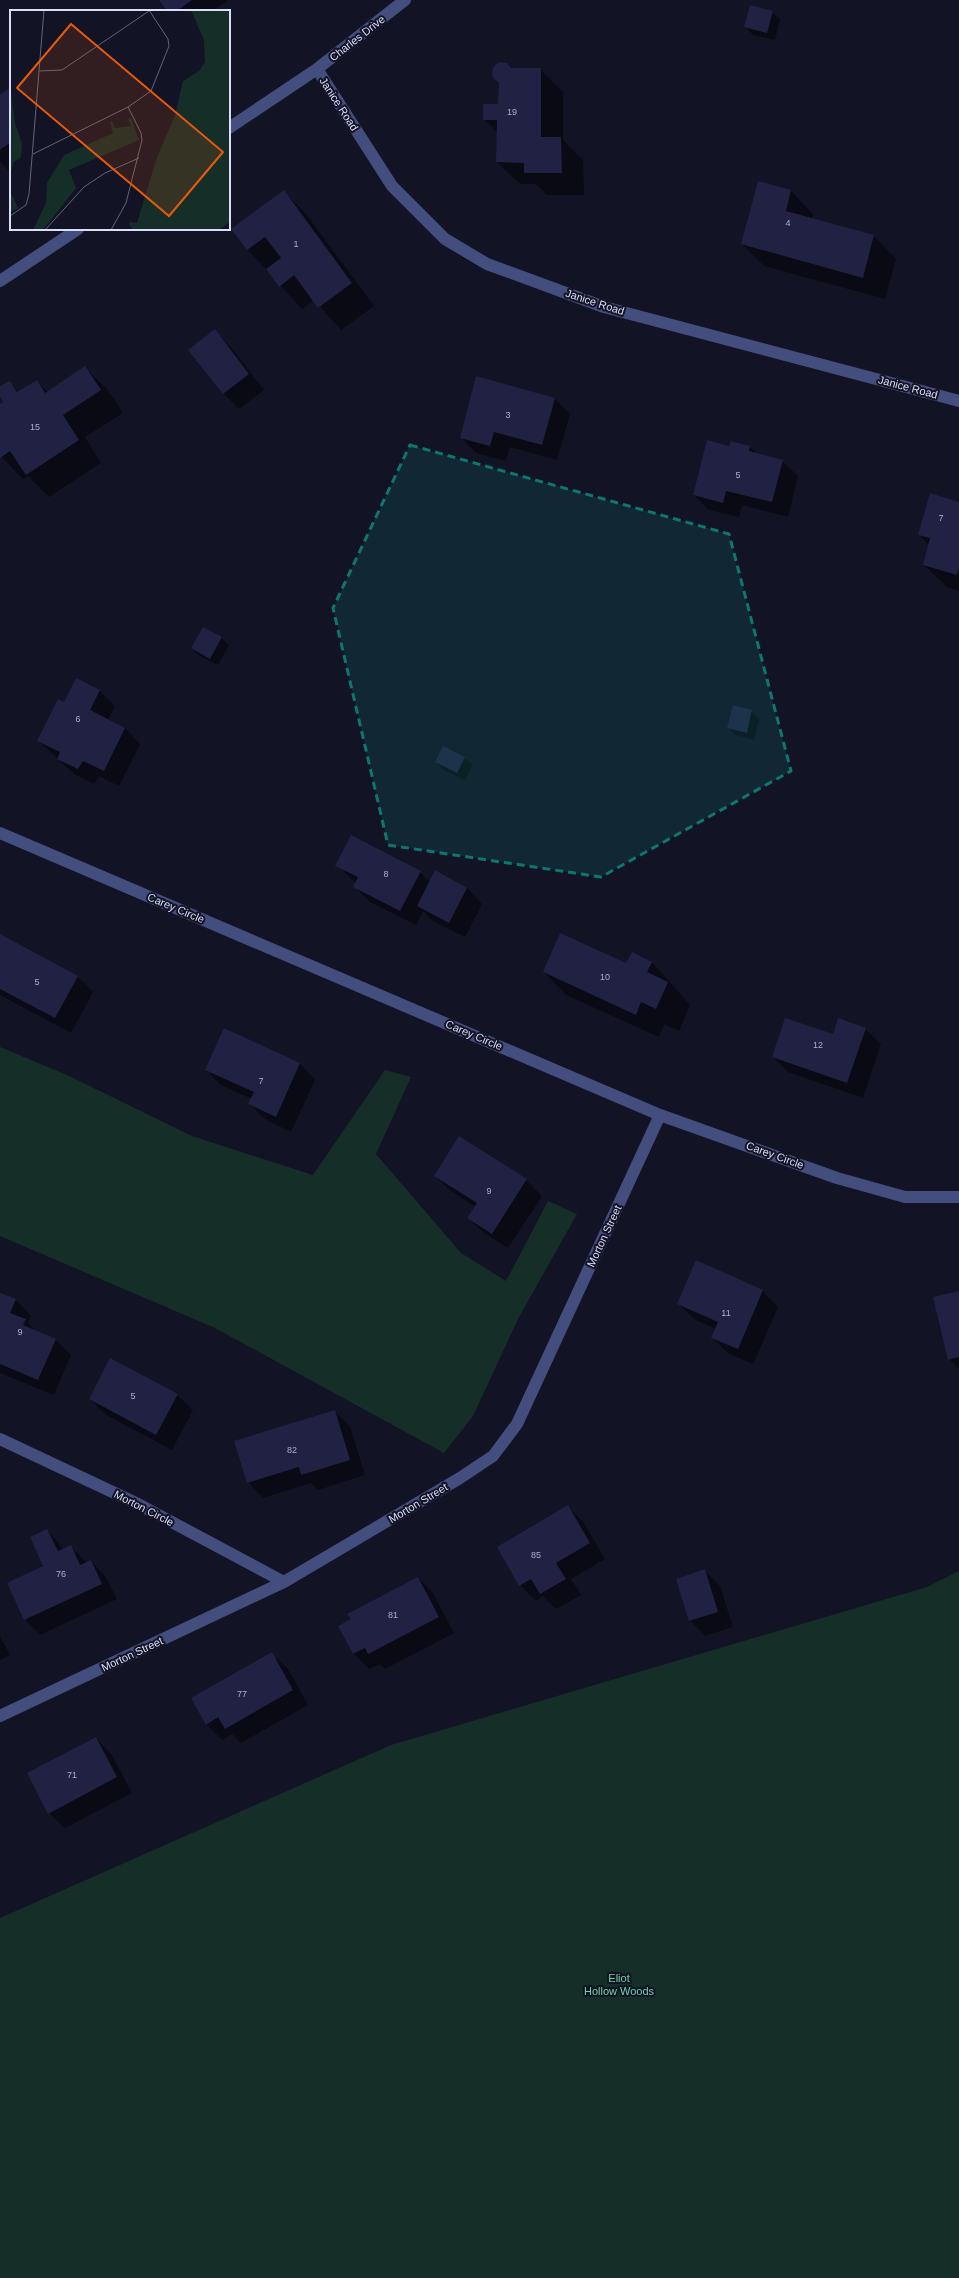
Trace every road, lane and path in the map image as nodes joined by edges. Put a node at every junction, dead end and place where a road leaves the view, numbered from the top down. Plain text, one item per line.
1 (405, 0) edge
2 (317, 70) junction
3 (230, 127) edge
4 (76, 230) edge
5 (0, 281) edge
6 (959, 401) edge
7 (0, 833) edge
8 (660, 1114) junction
9 (959, 1197) edge
10 (0, 1439) edge
11 (284, 1582) junction
12 (0, 1716) edge

1 - 2 street, Charles Drive
2 - 3 street, Charles Drive
2 - 6 street, Janice Road
4 - 5 street
7 - 8 street, Carey Circle
8 - 9 street, Carey Circle
8 - 11 street, Morton Street
10 - 11 street, Morton Circle
11 - 12 street, Morton Street

